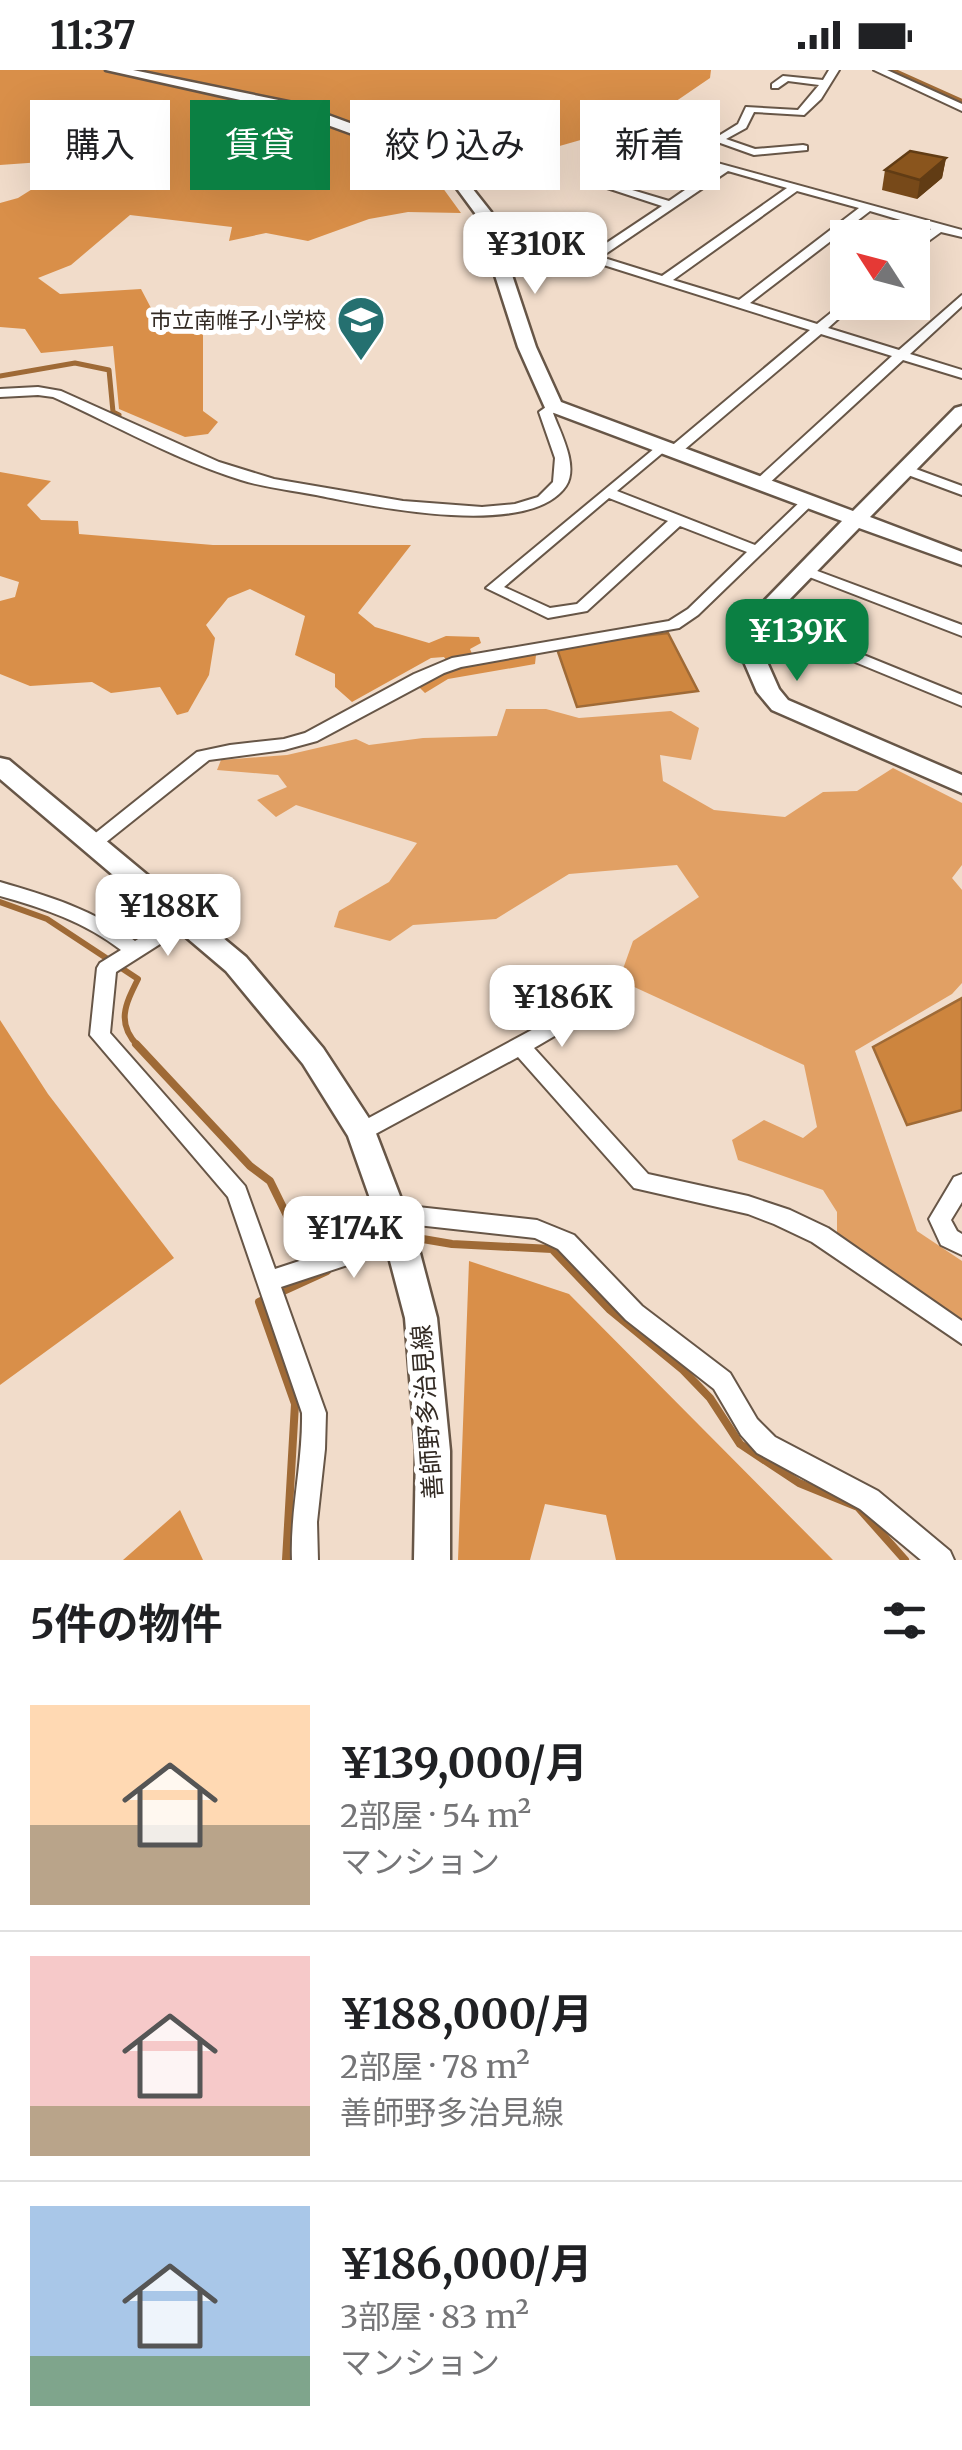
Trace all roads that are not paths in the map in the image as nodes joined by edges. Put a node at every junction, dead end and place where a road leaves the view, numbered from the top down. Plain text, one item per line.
1 (114, 70) edge
2 (834, 70) edge
3 (879, 70) edge
4 (905, 70) edge
5 (824, 83) junction
6 (775, 86) dead end
7 (962, 95) edge
8 (962, 108) edge
9 (803, 148) dead end
10 (726, 167) junction
11 (795, 187) junction
12 (671, 204) junction
13 (868, 207) junction
14 (939, 228) junction
15 (962, 234) edge
16 (930, 235) edge
17 (496, 256) junction
18 (592, 258) junction
19 (664, 280) junction
20 (962, 299) edge
21 (740, 304) junction
22 (830, 320) edge
23 (819, 330) junction
24 (902, 354) junction
25 (962, 374) edge
26 (0, 393) edge
27 (553, 406) junction
28 (962, 412) edge
29 (667, 450) junction
30 (905, 469) junction
31 (760, 484) junction
32 (962, 490) edge
33 (610, 493) junction
34 (808, 502) junction
35 (854, 519) junction
36 (677, 521) junction
37 (756, 552) junction
38 (962, 559) edge
39 (804, 570) junction
40 (758, 618) junction
41 (962, 631) edge
42 (962, 701) edge
43 (0, 766) edge
44 (962, 785) edge
45 (94, 843) junction
46 (0, 889) edge
47 (183, 920) junction
48 (131, 953) junction
49 (580, 1012) dead end
50 (520, 1046) junction
51 (361, 1132) junction
52 (962, 1183) edge
53 (389, 1232) junction
54 (962, 1246) edge
55 (268, 1281) junction
56 (962, 1334) edge
57 (305, 1560) edge
58 (432, 1560) edge
59 (942, 1560) edge

1 - 17 street
2 - 5 street
3 - 8 street
4 - 7 street
5 - 6 street
5 - 9 street
10 - 11 street
10 - 12 street
10 - 12 street
11 - 13 street
11 - 19 street
12 - 18 street
13 - 14 street
13 - 21 street
14 - 15 street
14 - 16 street
17 - 18 street
17 - 27 street
18 - 19 street
19 - 21 street
20 - 24 street
21 - 23 street
22 - 23 street
23 - 24 street
23 - 29 street
24 - 25 street
24 - 31 street
26 - 27 street
27 - 29 street
28 - 30 street
29 - 31 street
29 - 33 street
30 - 32 street
30 - 35 street
31 - 34 street
33 - 36 street
33 - 36 street
34 - 35 street
34 - 37 street
35 - 38 street
35 - 39 street
36 - 37 street
37 - 45 street
39 - 40 street
39 - 41 street
40 - 42 street
40 - 44 street
43 - 45 street, 善師野多治見線
45 - 47 street, 善師野多治見線
46 - 48 street
47 - 48 street
47 - 51 street, 善師野多治見線
48 - 55 street
49 - 50 street
50 - 51 street
50 - 56 street
51 - 53 street, 善師野多治見線
52 - 54 street
53 - 55 street
53 - 58 street, 善師野多治見線
53 - 59 street
55 - 57 street

